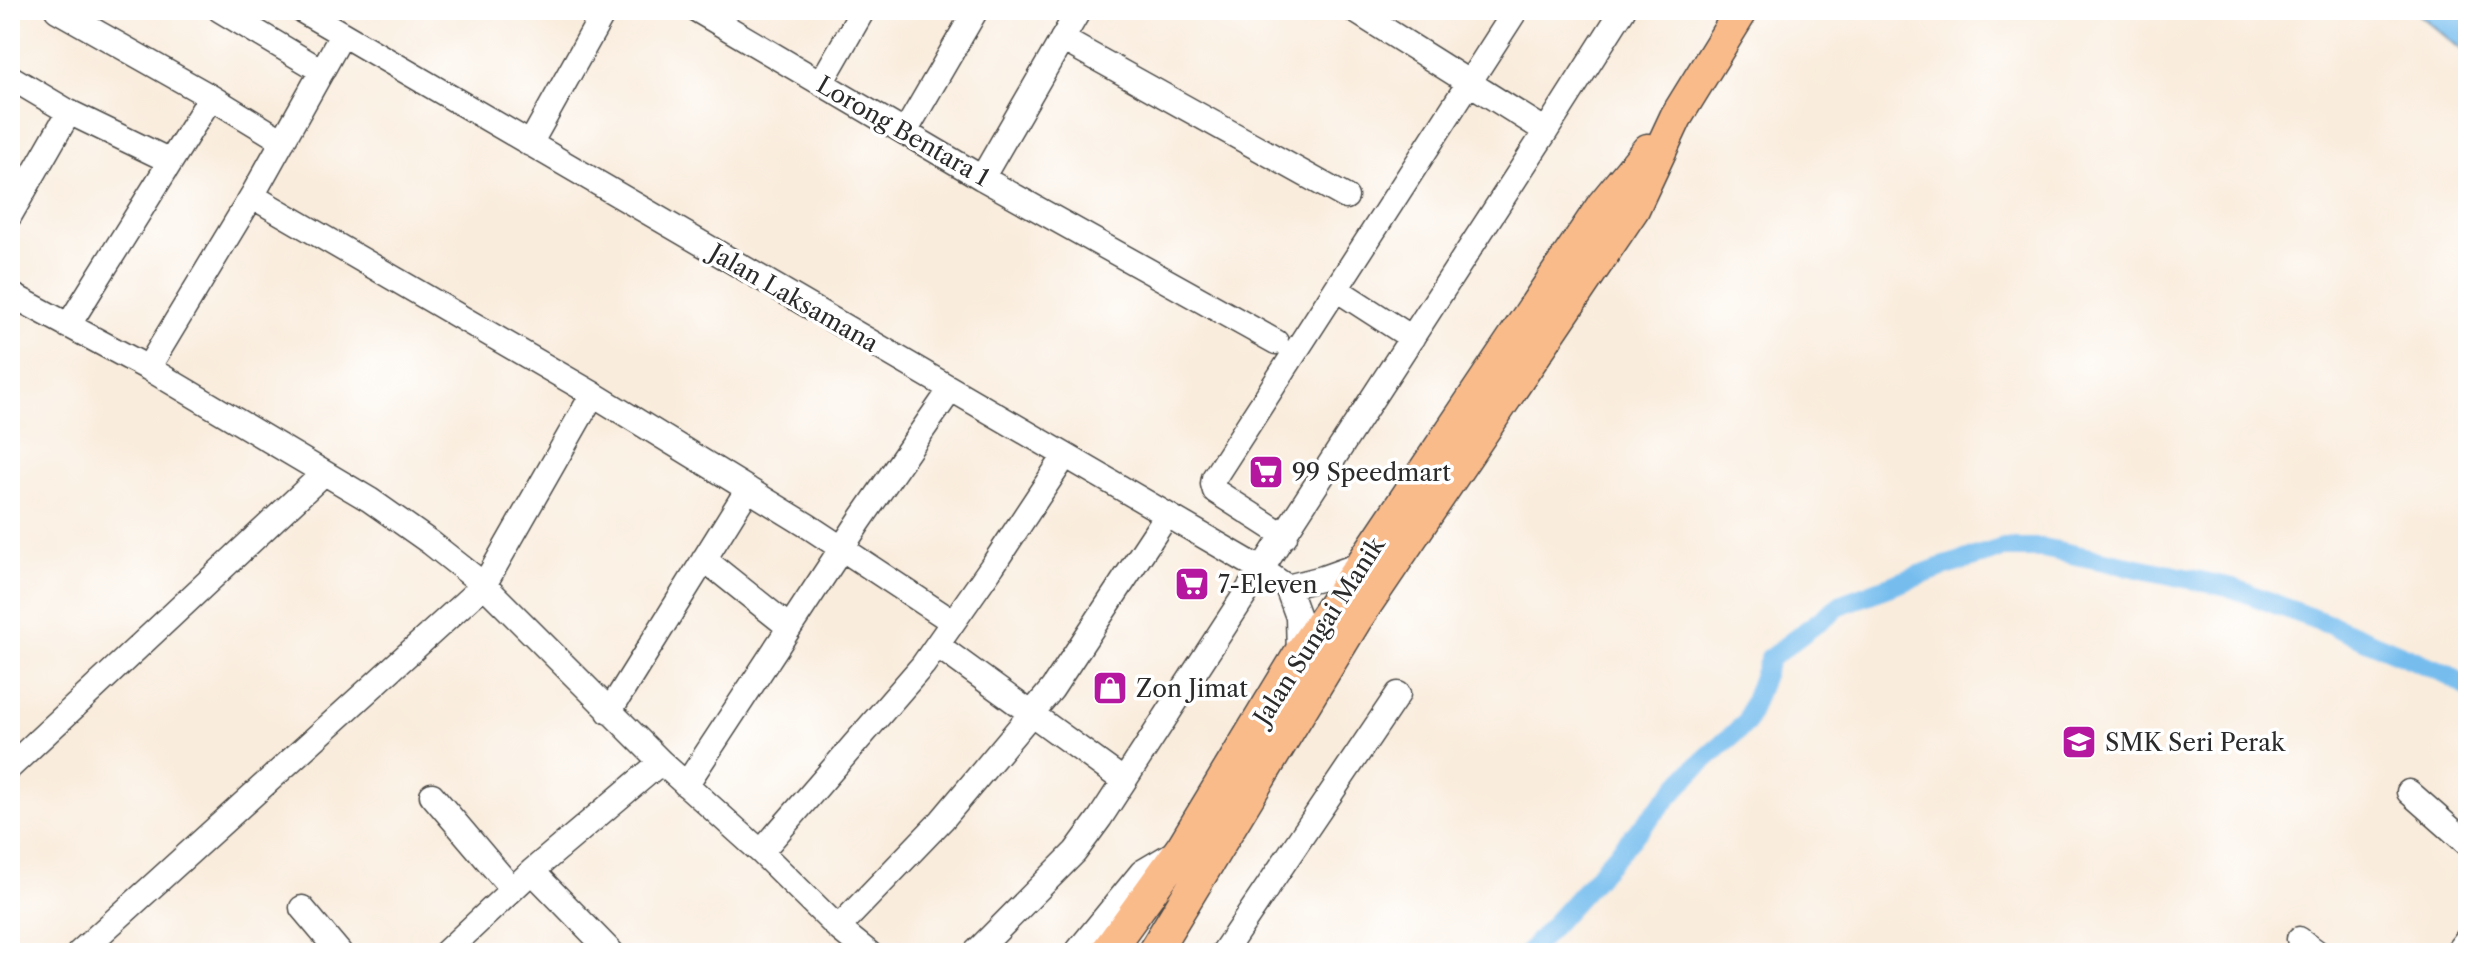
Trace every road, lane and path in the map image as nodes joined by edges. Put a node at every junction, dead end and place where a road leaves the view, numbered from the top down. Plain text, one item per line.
1 (57, 10) edge
2 (220, 10) edge
3 (301, 10) edge
4 (605, 10) edge
5 (697, 10) edge
6 (863, 10) edge
7 (976, 10) edge
8 (1079, 10) edge
9 (1354, 10) edge
10 (1516, 10) edge
11 (1623, 10) edge
12 (1742, 10) edge
13 (342, 35) junction
14 (1062, 39) junction
15 (322, 71) junction
16 (10, 77) edge
17 (821, 83) junction
18 (1470, 83) junction
19 (211, 97) junction
20 (69, 112) junction
21 (1676, 117) junction
22 (1546, 131) junction
23 (905, 132) junction
24 (283, 141) junction
25 (530, 144) junction
26 (170, 161) junction
27 (982, 178) junction
28 (252, 196) junction
29 (1346, 197) dead end
30 (10, 215) edge
31 (1336, 289) junction
32 (10, 294) edge
33 (68, 326) junction
34 (1412, 338) junction
35 (1276, 342) dead end
36 (148, 368) junction
37 (951, 389) junction
38 (593, 394) junction
39 (1065, 456) junction
40 (323, 474) junction
41 (748, 489) junction
42 (1167, 515) junction
43 (1285, 536) junction
44 (841, 549) junction
45 (704, 559) junction
46 (1362, 564) junction
47 (1262, 570) junction
48 (484, 585) junction
49 (1287, 587) junction
50 (953, 622) junction
51 (789, 627) junction
52 (937, 645) junction
53 (1299, 655) junction
54 (1398, 694) dead end
55 (609, 712) junction
56 (1032, 714) junction
57 (661, 762) junction
58 (10, 767) edge
59 (1124, 781) junction
60 (686, 785) junction
61 (2409, 792) dead end
62 (432, 795) dead end
63 (2468, 844) edge
64 (1182, 848) junction
65 (761, 852) junction
66 (532, 871) junction
67 (512, 889) junction
68 (302, 908) dead end
69 (838, 928) junction
70 (2468, 938) edge
71 (79, 953) edge
72 (340, 953) edge
73 (445, 953) edge
74 (612, 953) edge
75 (869, 953) edge
76 (975, 953) edge
77 (1076, 953) edge
78 (1106, 953) edge
79 (1153, 953) edge
80 (1223, 953) edge
81 (2456, 953) edge

1 - 19 street
2 - 15 street
3 - 13 street, Jalan Laksamana
4 - 25 street
5 - 17 street, Lorong Bentara 1
6 - 17 street
7 - 23 street
8 - 14 street
9 - 18 street
10 - 18 street
11 - 22 street
12 - 21 main road, Jalan Sungai Manik
13 - 15 street
13 - 25 street, Jalan Laksamana
14 - 27 street
14 - 29 street
15 - 24 street
16 - 20 street
17 - 23 street, Lorong Bentara 1
18 - 22 street
18 - 31 street
19 - 24 street
19 - 26 street
20 - 26 street
20 - 30 street
21 - 46 main road, Jalan Sungai Manik
21 - 79 main road, Jalan Sungai Manik
22 - 34 street
23 - 27 street, Lorong Bentara 1
24 - 28 street
25 - 37 street, Jalan Laksamana
26 - 33 street
27 - 35 street, Lorong Bentara 1
28 - 36 street
28 - 38 street
31 - 34 street
31 - 43 street
32 - 33 street
33 - 36 street
34 - 43 street
36 - 40 street
37 - 39 street, Jalan Laksamana
37 - 44 street
38 - 41 street
38 - 48 street
39 - 42 street, Jalan Laksamana
39 - 50 street
40 - 48 street
40 - 58 street
41 - 44 street
41 - 45 street
42 - 47 street, Jalan Laksamana
42 - 56 street
43 - 47 street
44 - 50 street
44 - 51 street
45 - 51 street
45 - 55 street
46 - 49 street
46 - 53 main road, Jalan Sungai Manik
47 - 49 street, Jalan Laksamana
47 - 59 street
48 - 55 street
48 - 71 street
49 - 53 street
50 - 52 street
51 - 60 street
52 - 56 street
52 - 65 street
53 - 64 main road, Jalan Sungai Manik
54 - 80 street
55 - 57 street
56 - 59 street
56 - 69 street
57 - 60 street
57 - 66 street
59 - 76 street
60 - 65 street
61 - 63 street
62 - 67 street
64 - 77 street
64 - 78 main road, Jalan Sungai Manik
65 - 69 street
66 - 67 street
66 - 74 street
67 - 73 street
68 - 72 street
69 - 75 street
70 - 81 street

